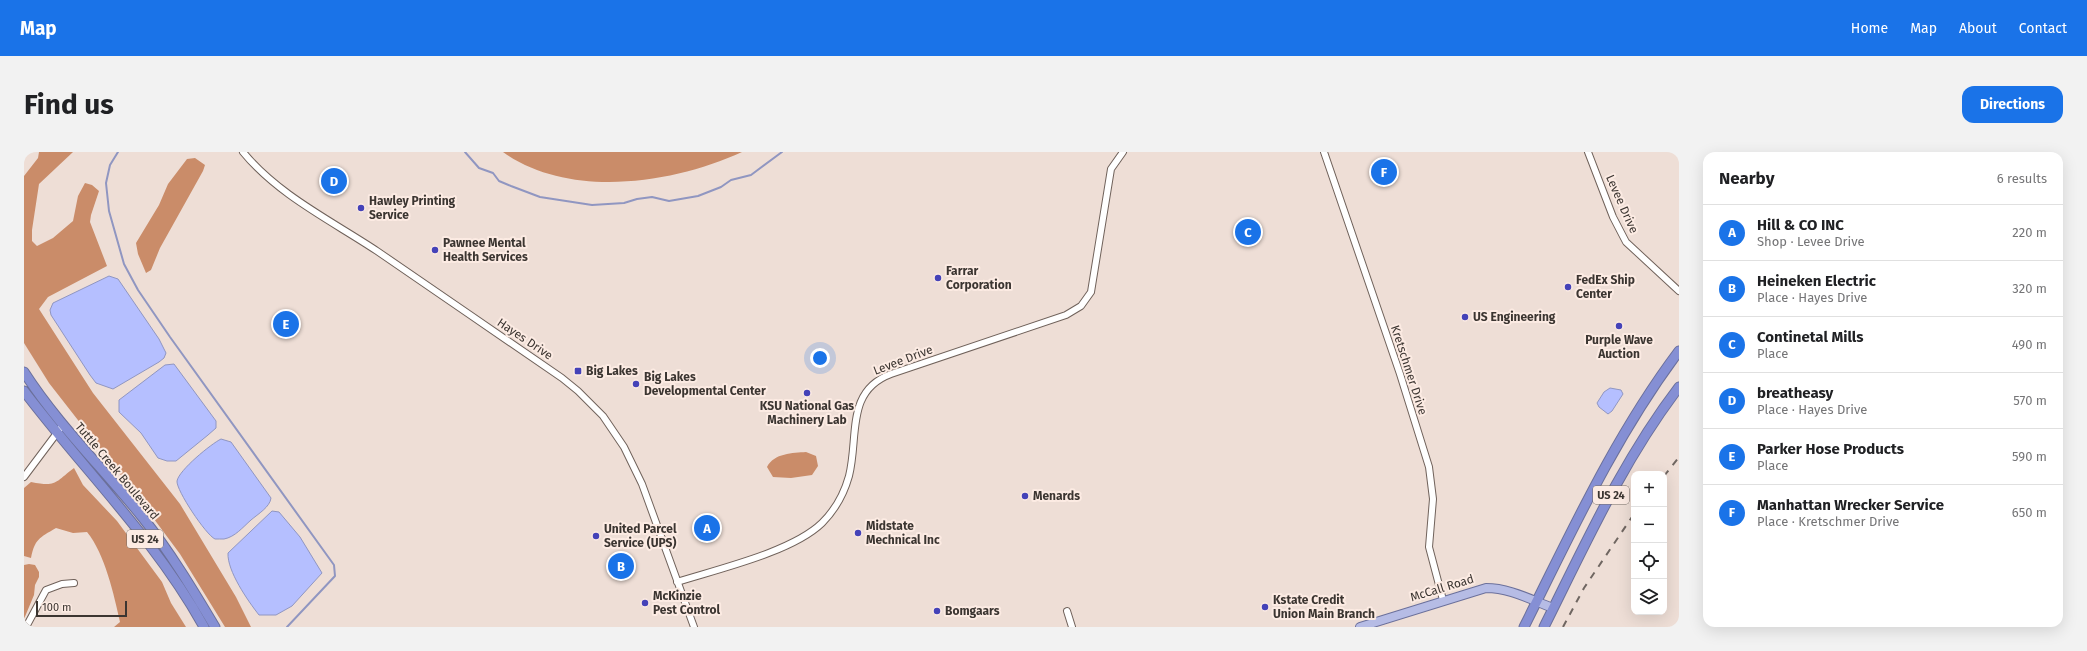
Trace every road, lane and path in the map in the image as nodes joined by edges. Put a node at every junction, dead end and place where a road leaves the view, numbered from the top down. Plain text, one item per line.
1 (243, 152) edge
2 (1123, 152) edge
3 (1324, 152) edge
4 (1588, 152) edge
5 (1679, 291) edge
6 (1679, 351) edge
7 (24, 372) edge
8 (1679, 387) edge
9 (24, 391) edge
10 (63, 426) junction
11 (57, 434) junction
12 (24, 477) edge
13 (677, 582) junction
14 (74, 583) dead end
15 (1443, 600) junction
16 (1537, 602) junction
17 (1553, 608) junction
18 (1067, 611) dead end
19 (26, 627) edge
20 (204, 627) edge
21 (214, 627) edge
22 (694, 627) edge
23 (1072, 627) edge
24 (1360, 627) edge
25 (1524, 627) edge
26 (1544, 627) edge

1 - 13 street, Hayes Drive
2 - 13 street, Levee Drive
3 - 15 street, Kretschmer Drive
4 - 5 street, Levee Drive
6 - 16 highway, US 24
7 - 10 highway, Tuttle Creek Boulevard / US 24
8 - 17 highway, US 24
9 - 11 highway, Tuttle Creek Boulevard / US 24
10 - 11 street
10 - 21 highway, Tuttle Creek Boulevard / US 24
11 - 12 street
11 - 20 highway, Tuttle Creek Boulevard / US 24
13 - 22 street, Hayes Drive
14 - 19 street
15 - 16 main road, McCall Road
15 - 24 main road, McCall Road
16 - 17 main road, McCall Road
16 - 25 highway, US 24
17 - 26 highway, US 24
18 - 23 street

